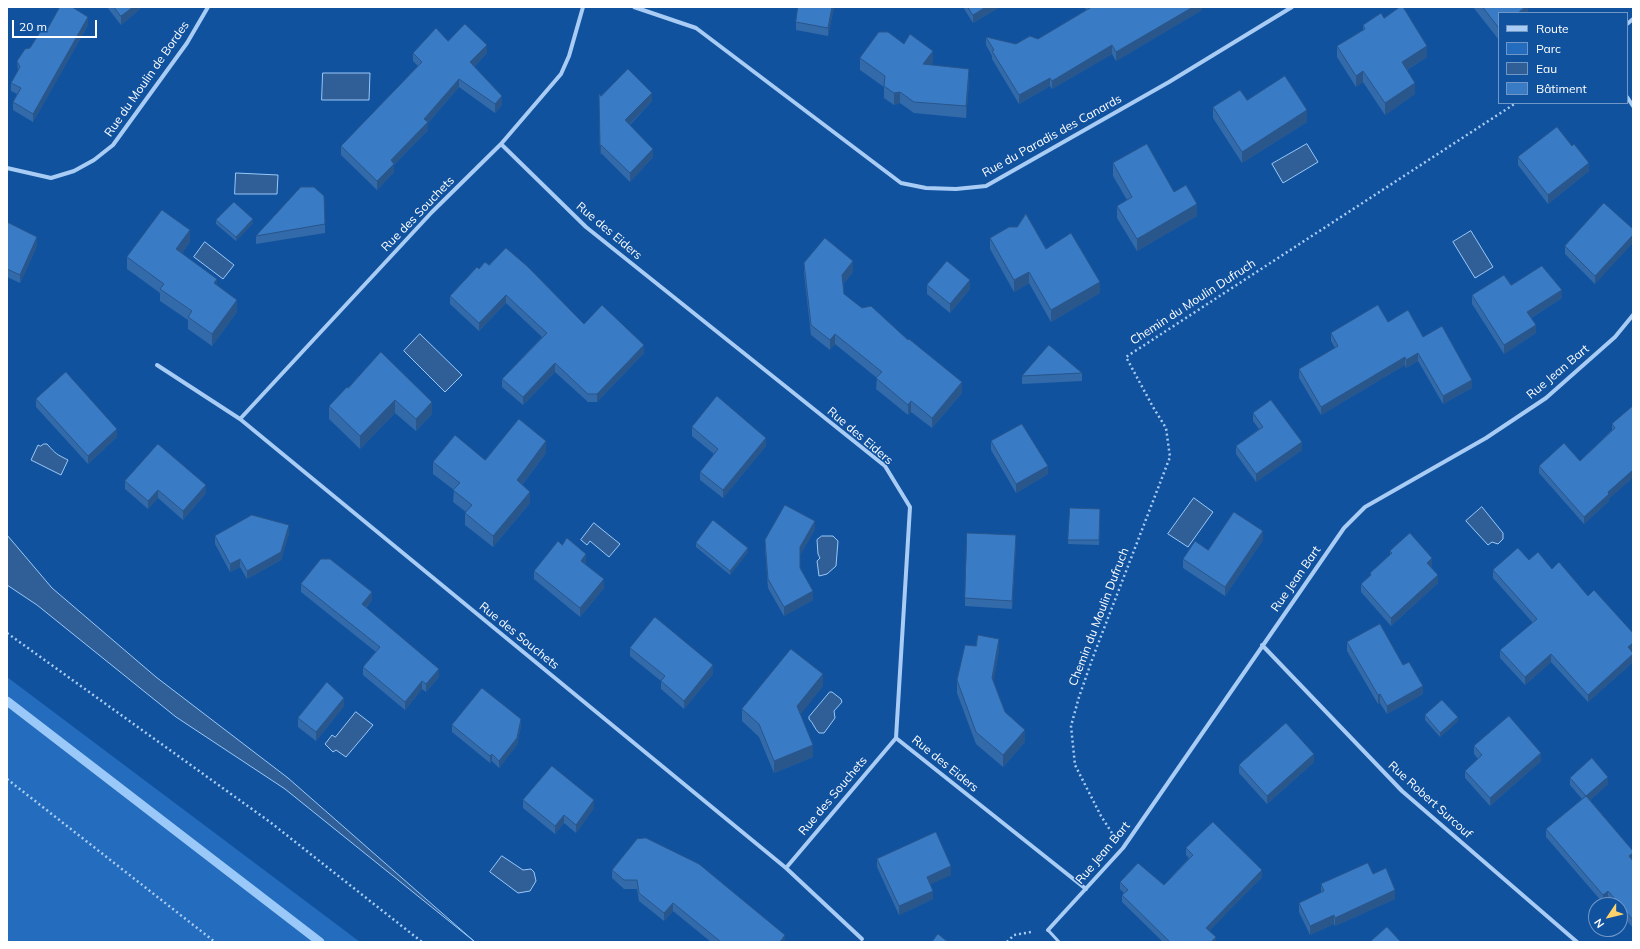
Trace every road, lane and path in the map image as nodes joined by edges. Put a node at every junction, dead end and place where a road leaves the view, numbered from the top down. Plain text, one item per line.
1 (208, 7) edge
2 (583, 7) edge
3 (634, 7) edge
4 (1292, 7) edge
5 (1514, 104) edge
6 (501, 144) junction
7 (7, 168) edge
8 (1633, 315) edge
9 (157, 365) dead end
10 (240, 419) junction
11 (7, 633) edge
12 (1262, 645) junction
13 (896, 738) junction
14 (7, 779) edge
15 (1123, 848) junction
16 (786, 868) junction
17 (1086, 889) junction
18 (1048, 930) junction
19 (862, 939) dead end
20 (215, 942) edge
21 (422, 942) edge
22 (1007, 942) edge
23 (1059, 942) edge
24 (1577, 942) edge

1 - 7 street, Rue du Moulin de Bordes
2 - 6 street, Rue des Souchets
3 - 4 street, Rue du Paradis des Canards
5 - 15 path, Chemin du Moulin Dufruch
6 - 10 street, Rue des Souchets
6 - 13 street, Rue des Eiders
8 - 12 street, Rue Jean Bart
9 - 10 street, Rue des Souchets
10 - 16 street, Rue des Souchets
11 - 21 path
12 - 15 street, Rue Jean Bart
12 - 24 street, Rue Robert Surcouf
13 - 16 street, Rue des Souchets
13 - 17 street, Rue des Eiders
14 - 20 path
15 - 17 street, Rue Jean Bart
16 - 19 street, Rue des Souchets
17 - 18 street, Rue Jean Bart
18 - 22 path
18 - 23 lane

